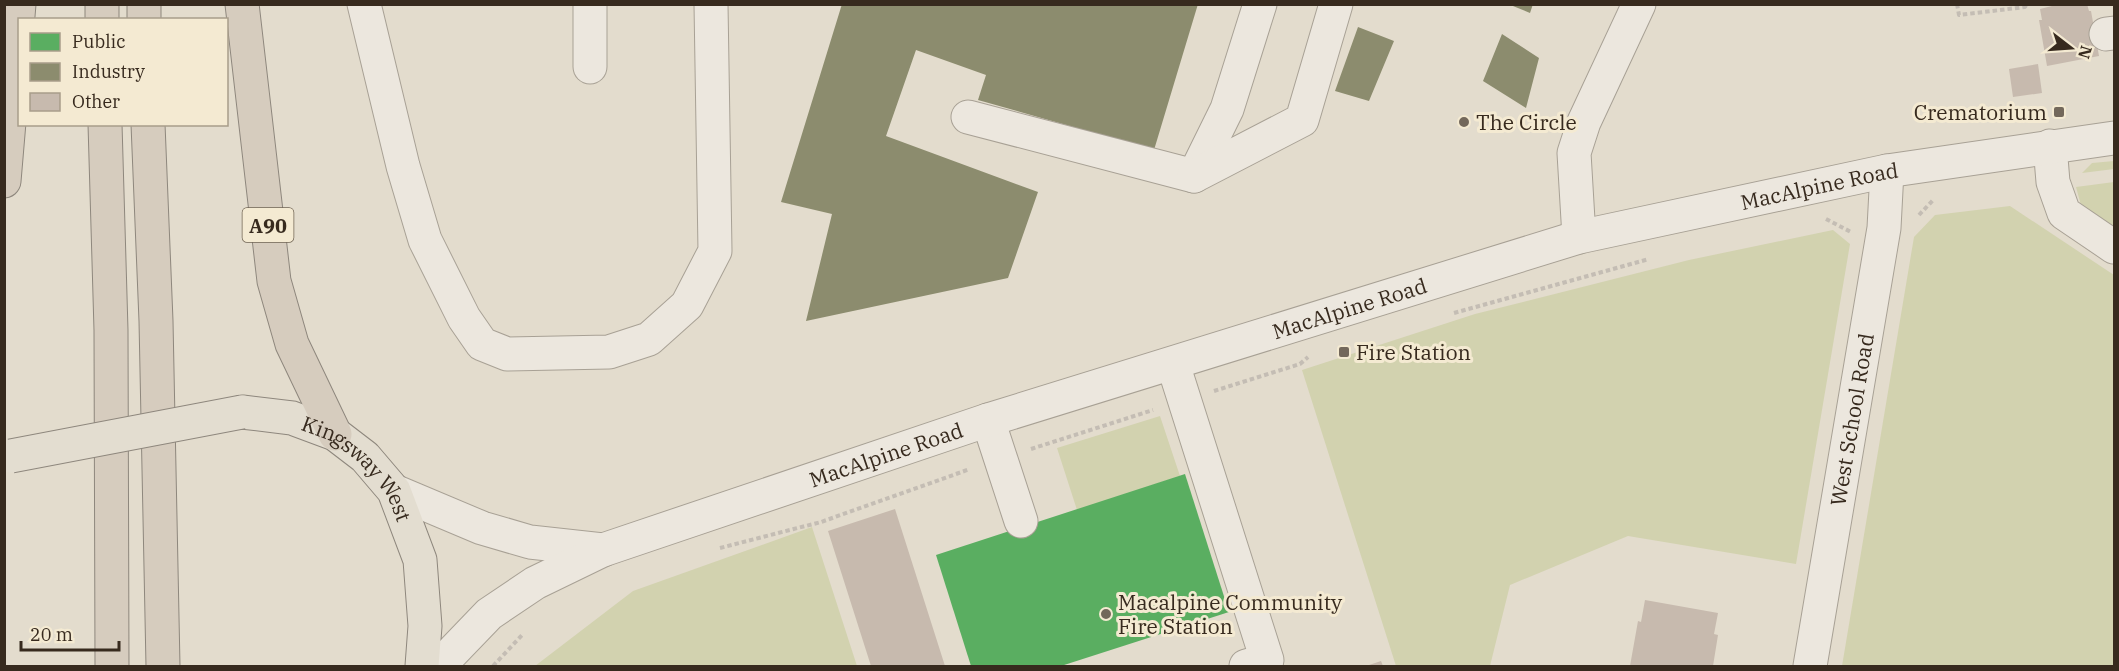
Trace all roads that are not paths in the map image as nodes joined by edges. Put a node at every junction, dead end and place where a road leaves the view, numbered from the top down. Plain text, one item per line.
1 (19, 4) edge
2 (242, 4) edge
3 (364, 4) edge
4 (590, 4) edge
5 (711, 4) edge
6 (1260, 4) edge
7 (1336, 4) edge
8 (1639, 4) edge
9 (590, 67) dead end
10 (968, 117) dead end
11 (105, 126) edge
12 (148, 126) edge
13 (2115, 138) edge
14 (2050, 146) junction
15 (1887, 171) junction
16 (1194, 176) junction
17 (4, 181) edge
18 (1579, 237) junction
19 (2115, 246) edge
20 (1173, 364) junction
21 (988, 420) junction
22 (335, 434) junction
23 (8, 458) edge
24 (394, 491) junction
25 (1021, 521) dead end
26 (603, 550) junction
27 (1261, 664) edge
28 (112, 666) edge
29 (163, 666) edge
30 (422, 666) edge
31 (439, 666) edge
32 (1810, 666) edge

1 - 17 highway
2 - 22 highway, A90
3 - 5 street
4 - 9 street
6 - 16 street
7 - 16 street
8 - 18 street
10 - 16 street
11 - 28 highway
12 - 29 highway
13 - 14 street, MacAlpine Road
14 - 15 street, MacAlpine Road
14 - 19 street
15 - 18 street, MacAlpine Road
15 - 32 street, West School Road
18 - 20 street, MacAlpine Road
20 - 21 street, MacAlpine Road
20 - 27 street
21 - 25 street
21 - 26 street, MacAlpine Road
22 - 23 main road, Kingsway West, bridge
22 - 24 main road, Kingsway West
24 - 26 street, MacAlpine Road
24 - 30 main road, Kingsway West
26 - 31 street, MacAlpine Road

